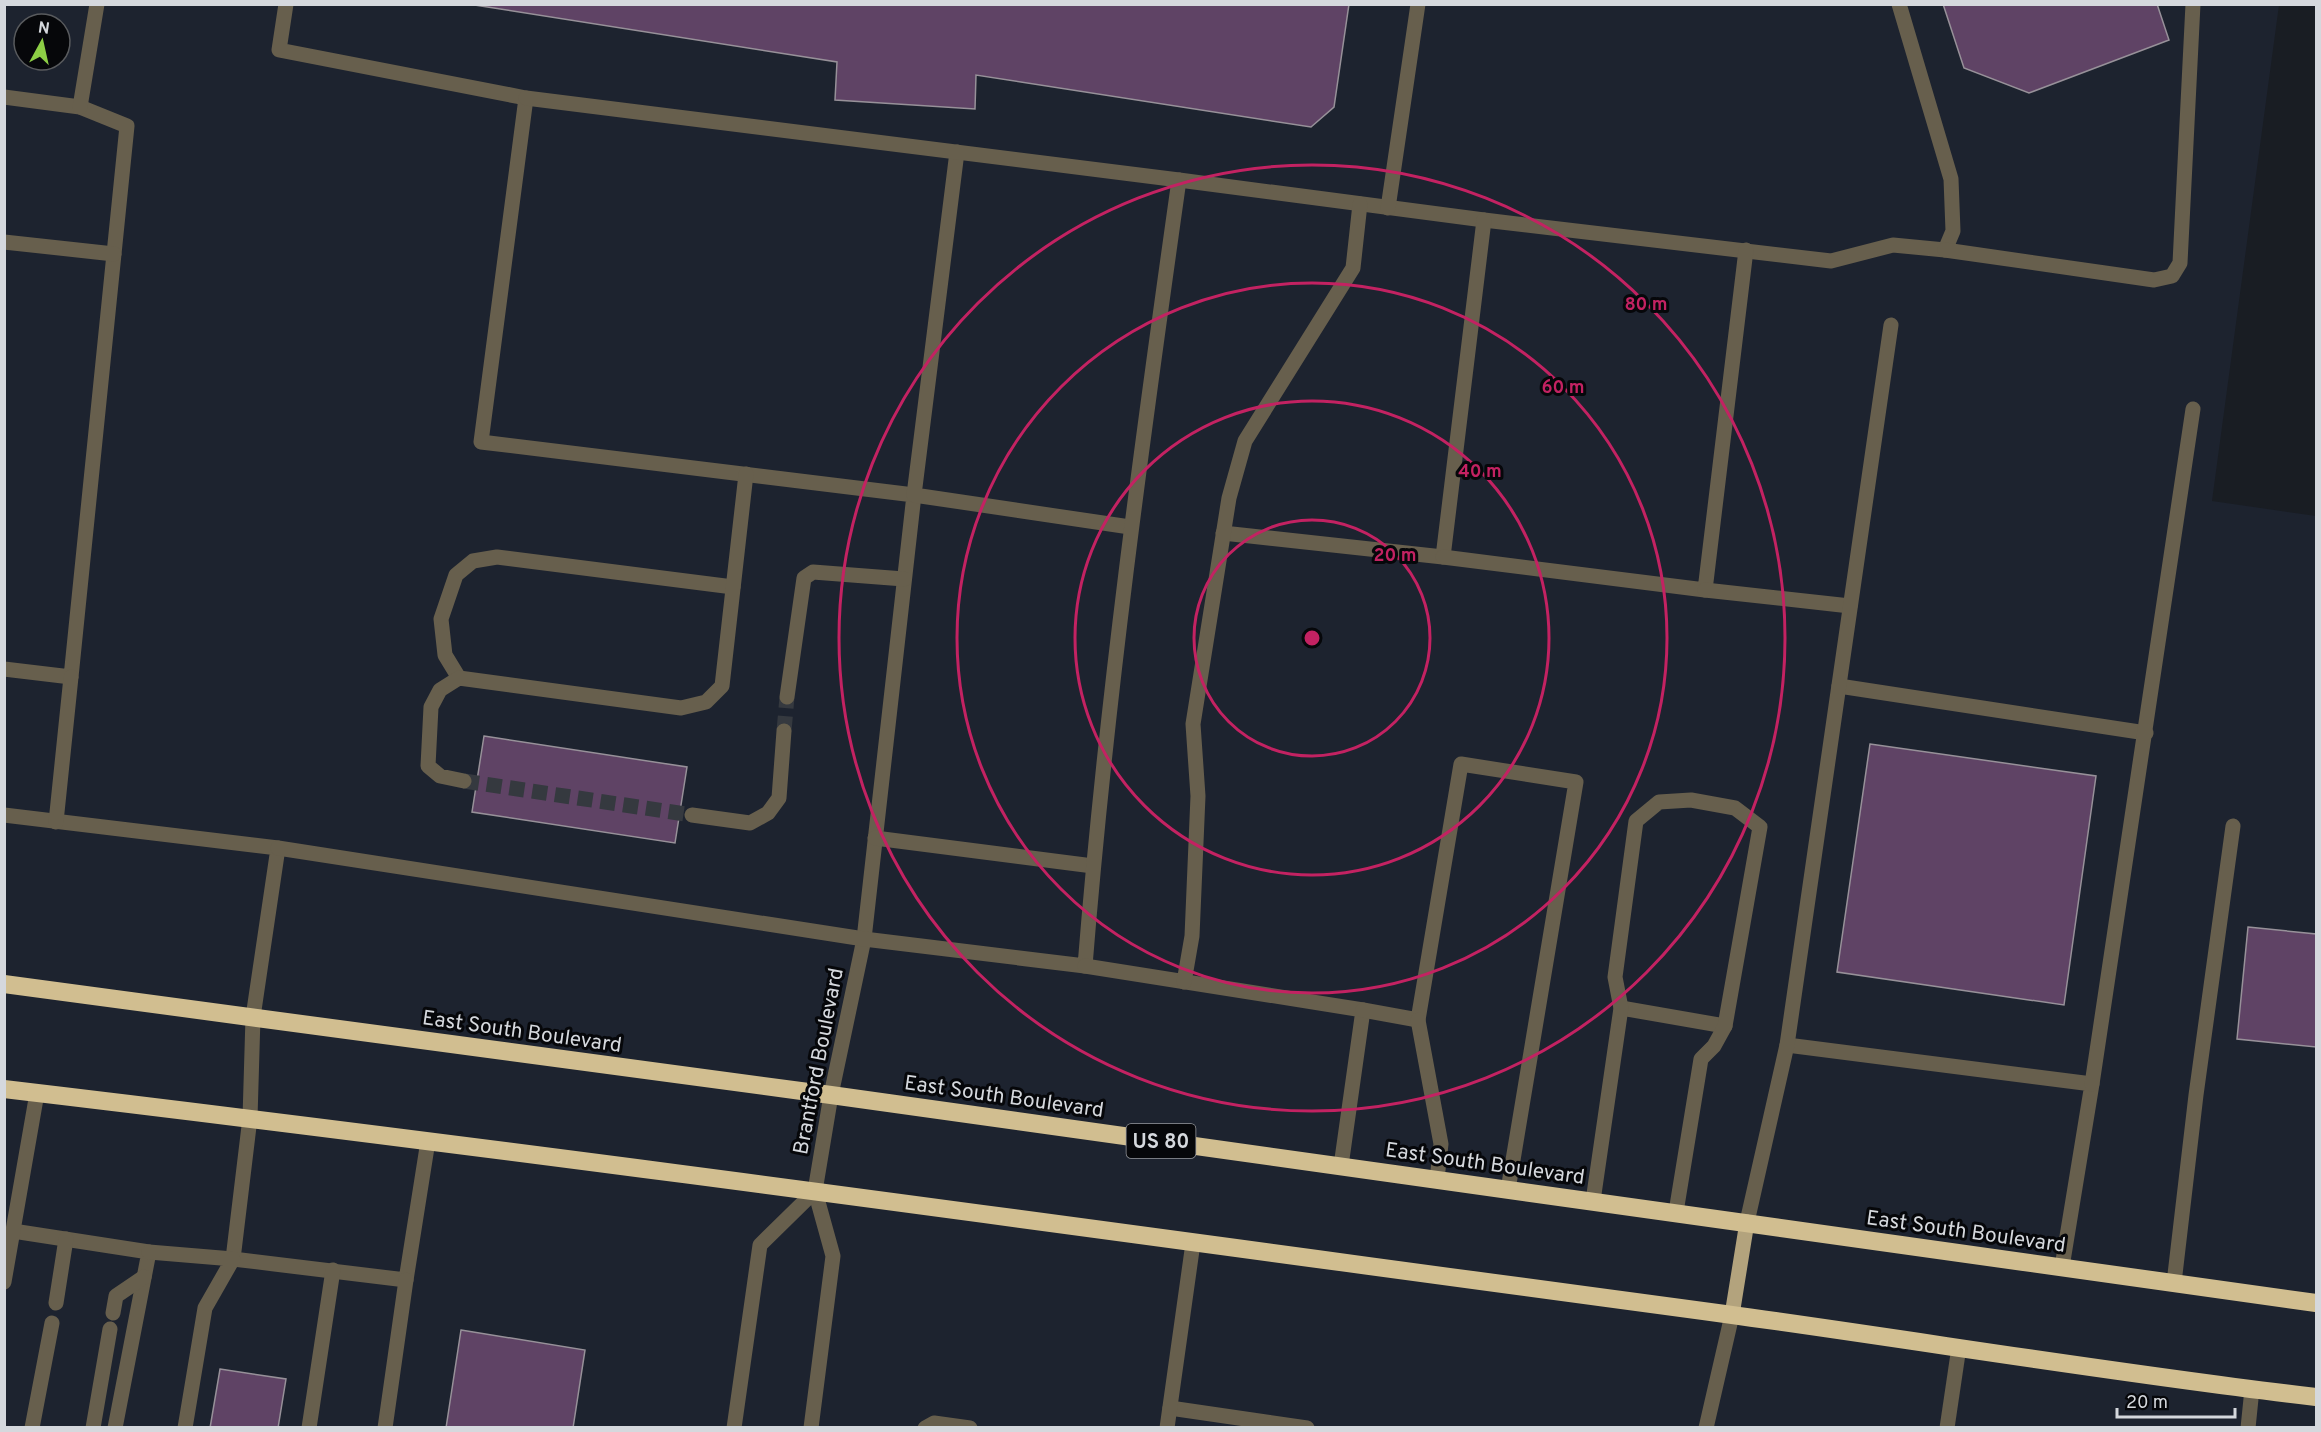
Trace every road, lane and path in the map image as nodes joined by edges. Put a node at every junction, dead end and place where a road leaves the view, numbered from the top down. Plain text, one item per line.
1 (98, 4) edge
2 (286, 4) edge
3 (1418, 4) edge
4 (1899, 4) edge
5 (2193, 4) edge
6 (4, 97) edge
7 (526, 98) junction
8 (80, 107) junction
9 (957, 152) junction
10 (1179, 180) junction
11 (1360, 204) junction
12 (1388, 208) junction
13 (1484, 220) junction
14 (4, 242) edge
15 (1746, 250) junction
16 (1945, 250) junction
17 (114, 254) junction
18 (1891, 325) dead end
19 (2193, 409) dead end
20 (746, 474) junction
21 (914, 495) junction
22 (1130, 527) junction
23 (1223, 533) junction
24 (1443, 557) junction
25 (904, 579) junction
26 (733, 587) junction
27 (1705, 590) junction
28 (1850, 606) junction
29 (4, 669) edge
30 (71, 677) junction
31 (459, 678) junction
32 (1839, 686) junction
33 (787, 697) tunnel mouth
34 (784, 731) tunnel mouth
35 (2146, 733) junction
36 (464, 781) tunnel mouth
37 (4, 815) edge
38 (692, 815) tunnel mouth
39 (56, 822) junction
40 (2233, 826) dead end
41 (875, 838) junction
42 (278, 848) junction
43 (1093, 866) junction
44 (864, 939) junction
45 (1085, 966) junction
46 (1184, 982) junction
47 (4, 984) edge
48 (1621, 1008) junction
49 (1363, 1010) junction
50 (253, 1017) junction
51 (1418, 1020) junction
52 (1725, 1026) junction
53 (1787, 1044) junction
54 (2092, 1084) junction
55 (4, 1089) edge
56 (38, 1093) junction
57 (831, 1095) junction
58 (250, 1118) junction
59 (428, 1141) junction
60 (1341, 1166) junction
61 (1437, 1179) junction
62 (1508, 1190) junction
63 (815, 1191) junction
64 (1593, 1201) junction
65 (1676, 1212) junction
66 (1747, 1222) junction
67 (14, 1231) junction
68 (66, 1239) junction
69 (1193, 1243) junction
70 (149, 1252) junction
71 (233, 1259) junction
72 (2062, 1267) junction
73 (333, 1270) junction
74 (144, 1277) junction
75 (406, 1280) junction
76 (4, 1282) edge
77 (2174, 1283) junction
78 (56, 1303) dead end
79 (2316, 1304) edge
80 (113, 1313) dead end
81 (1732, 1315) junction
82 (52, 1323) dead end
83 (110, 1329) dead end
84 (1959, 1347) junction
85 (2252, 1389) junction
86 (2316, 1397) edge
87 (1170, 1408) junction
88 (32, 1428) edge
89 (93, 1428) edge
90 (115, 1428) edge
91 (185, 1428) edge
92 (309, 1428) edge
93 (385, 1428) edge
94 (734, 1428) edge
95 (811, 1428) edge
96 (926, 1428) edge
97 (970, 1428) edge
98 (1167, 1428) edge
99 (1307, 1428) edge
100 (1706, 1428) edge
101 (1947, 1428) edge
102 (2248, 1428) edge

1 - 8 street
2 - 7 street
3 - 12 street
4 - 16 street
5 - 16 street
6 - 8 street
7 - 9 street
7 - 20 street
8 - 17 street
9 - 10 street
9 - 21 street, Brantford Boulevard
10 - 11 street
10 - 22 street
11 - 12 street
11 - 23 street
12 - 13 street
13 - 15 street
13 - 24 street
14 - 17 street
15 - 16 street
15 - 27 street
17 - 30 street
18 - 28 street
19 - 35 street
20 - 21 street
20 - 26 street
21 - 22 street
21 - 25 street, Brantford Boulevard
22 - 43 street
23 - 24 street
23 - 46 street
24 - 27 street
25 - 33 street
25 - 41 street, Brantford Boulevard
26 - 31 street
26 - 31 street
27 - 28 street
28 - 32 street
29 - 30 street
30 - 39 street
31 - 36 street
32 - 35 street
32 - 53 street
34 - 38 street
35 - 54 street
37 - 39 street
39 - 42 street
40 - 77 street
41 - 43 street
41 - 44 street, Brantford Boulevard
42 - 44 street
42 - 50 street
43 - 45 street
44 - 45 street
44 - 57 street, Brantford Boulevard
45 - 46 street
46 - 49 street
47 - 50 highway, East South Boulevard / US 80
48 - 52 street
48 - 52 street
48 - 64 street
49 - 51 street
49 - 60 street
50 - 57 highway, East South Boulevard / US 80
50 - 58 street
51 - 61 street
51 - 62 street
52 - 65 street
53 - 54 street
53 - 66 street
54 - 72 street
55 - 56 highway
56 - 58 highway
56 - 67 street
57 - 60 highway, East South Boulevard / US 80
57 - 63 street, Brantford Boulevard
58 - 59 highway
58 - 71 street
59 - 63 highway
59 - 75 street
60 - 61 highway, East South Boulevard / US 80
61 - 62 highway, East South Boulevard / US 80
62 - 64 highway, East South Boulevard / US 80
63 - 69 highway
63 - 94 street
63 - 95 street, Brantford Boulevard
64 - 65 highway, East South Boulevard / US 80
65 - 66 highway, East South Boulevard / US 80
66 - 72 highway, East South Boulevard / US 80
66 - 81 main road
67 - 68 street
67 - 76 street
68 - 70 street
68 - 78 street
69 - 81 highway
69 - 87 street
70 - 71 street
70 - 74 street
71 - 73 street
71 - 91 street
72 - 77 highway, East South Boulevard / US 80
73 - 75 street
73 - 92 street
74 - 80 street
74 - 90 street
75 - 93 street
77 - 79 highway, East South Boulevard / US 80
81 - 84 highway
81 - 100 street
82 - 88 street
83 - 89 street
84 - 85 highway
84 - 101 street
85 - 86 highway
85 - 102 street
87 - 98 street
87 - 99 street
96 - 97 street

